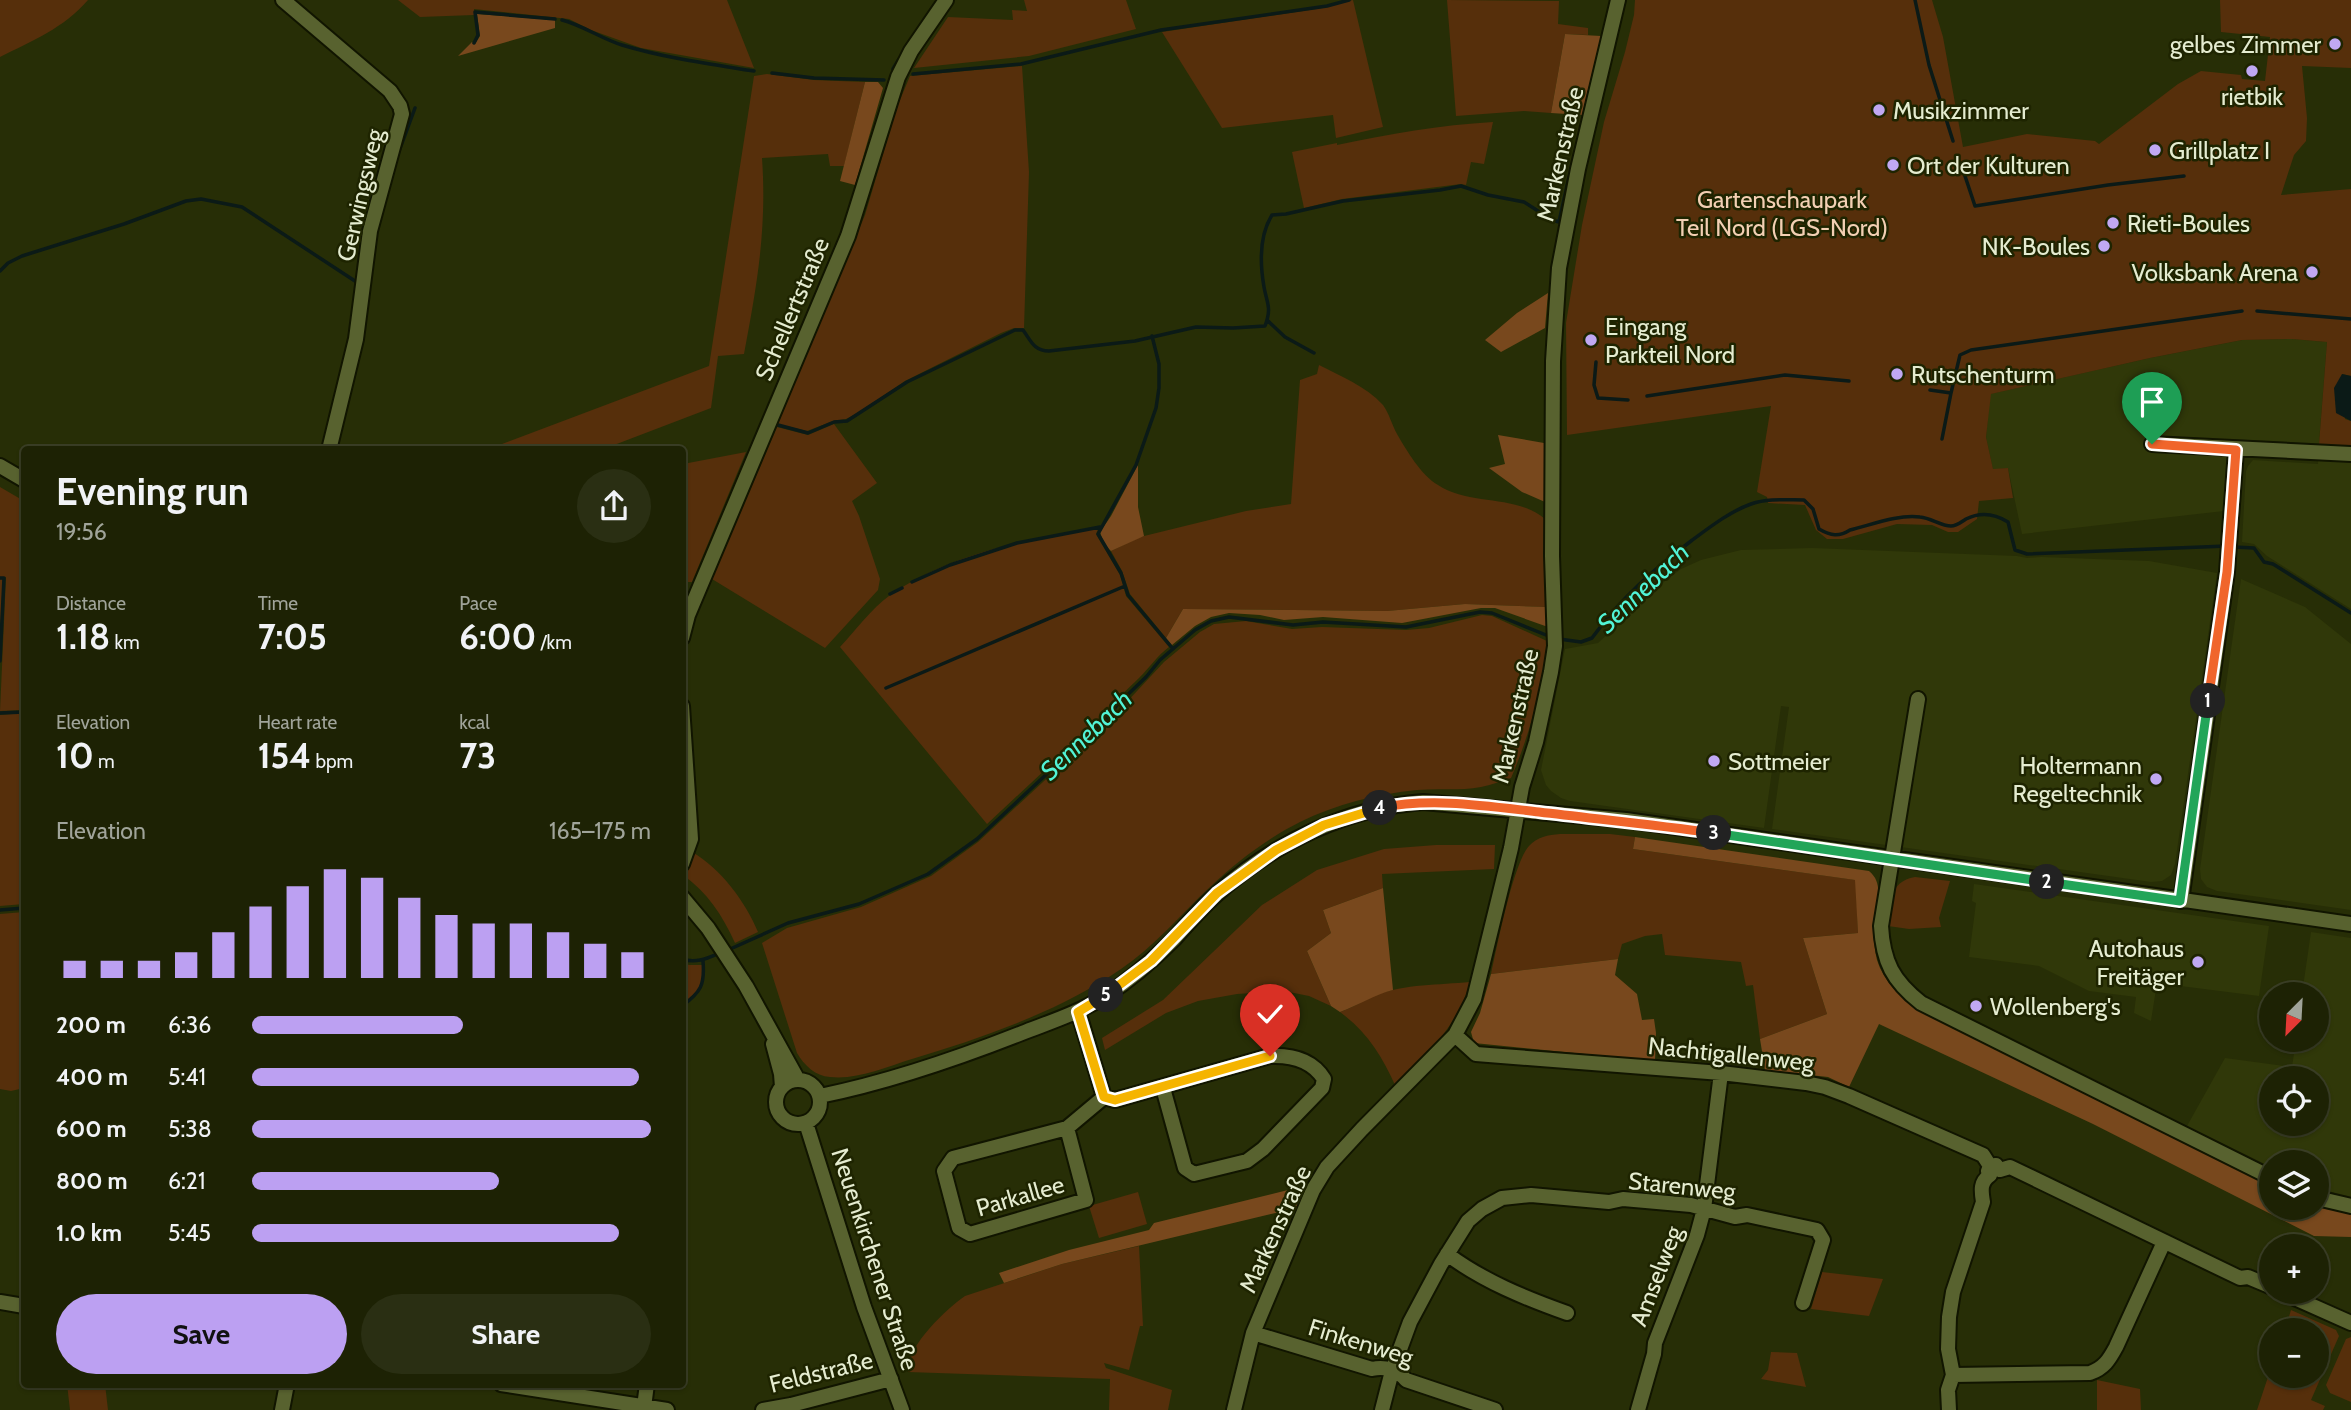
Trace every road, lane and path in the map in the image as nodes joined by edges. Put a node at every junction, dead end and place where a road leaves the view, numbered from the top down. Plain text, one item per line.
1 (283, 0) edge
2 (946, 0) edge
3 (1618, 0) edge
4 (2152, 444) dead end
5 (330, 446) edge
6 (2236, 450) junction
7 (2351, 454) edge
8 (0, 466) edge
9 (21, 478) edge
10 (686, 623) edge
11 (1918, 699) dead end
12 (686, 765) edge
13 (1518, 809) junction
14 (686, 853) edge
15 (1891, 859) junction
16 (2180, 901) junction
17 (686, 902) edge
18 (2351, 924) edge
19 (1078, 1012) junction
20 (762, 1013) junction
21 (1455, 1035) junction
22 (1721, 1073) junction
23 (798, 1080) junction
24 (782, 1087) junction
25 (1163, 1088) junction
26 (820, 1096) junction
27 (1104, 1097) junction
28 (806, 1123) junction
29 (1067, 1128) junction
30 (1993, 1170) junction
31 (2259, 1172) edge
32 (2329, 1201) edge
33 (2351, 1206) edge
34 (1704, 1209) junction
35 (2164, 1241) junction
36 (1447, 1254) junction
37 (2259, 1282) edge
38 (0, 1302) edge
39 (1803, 1303) dead end
40 (2308, 1304) edge
41 (21, 1306) edge
42 (1567, 1312) dead end
43 (2351, 1323) edge
44 (1253, 1333) junction
45 (1392, 1371) junction
46 (1953, 1375) junction
47 (891, 1379) junction
48 (286, 1388) edge
49 (525, 1388) edge
50 (646, 1388) edge
51 (644, 1407) junction
52 (282, 1410) edge
53 (667, 1410) edge
54 (763, 1410) edge
55 (902, 1410) edge
56 (1234, 1410) edge
57 (1382, 1410) edge
58 (1495, 1410) edge
59 (1638, 1410) edge
60 (1949, 1410) edge

1 - 5 street, Gerwingsweg
2 - 10 street, Schellertstraße
3 - 13 street, Markenstraße
4 - 6 street
6 - 7 street
6 - 16 street
8 - 9 street
11 - 15 street
12 - 14 street
13 - 15 street
13 - 19 street
13 - 21 street, Markenstraße
15 - 16 street
15 - 31 street
16 - 18 street
17 - 20 street
19 - 26 street
19 - 27 street
20 - 23 street
20 - 24 street
21 - 22 street, Nachtigallenweg
21 - 44 street, Markenstraße
22 - 30 street, Nachtigallenweg
22 - 34 street, Amselweg
23 - 24 street
23 - 26 street
24 - 28 street
25 - 25 street
25 - 27 street
26 - 28 street
27 - 29 street, Parkallee
28 - 47 street, Neuenkirchener Straße
29 - 29 street, Parkallee
30 - 35 street, Nachtigallenweg
30 - 46 street
32 - 33 street
34 - 36 street, Starenweg
34 - 39 street, Starenweg
34 - 59 street, Amselweg
35 - 37 street, Nachtigallenweg
35 - 46 street
36 - 42 street
36 - 45 street, Starenweg
38 - 41 street
40 - 43 street
44 - 45 street, Finkenweg
44 - 56 street, Markenstraße
45 - 57 street, Starenweg
45 - 58 street, Finkenweg
46 - 60 street
47 - 54 street, Feldstraße
47 - 55 street, Neuenkirchener Straße
48 - 52 street
49 - 51 street
50 - 51 street
51 - 53 street

